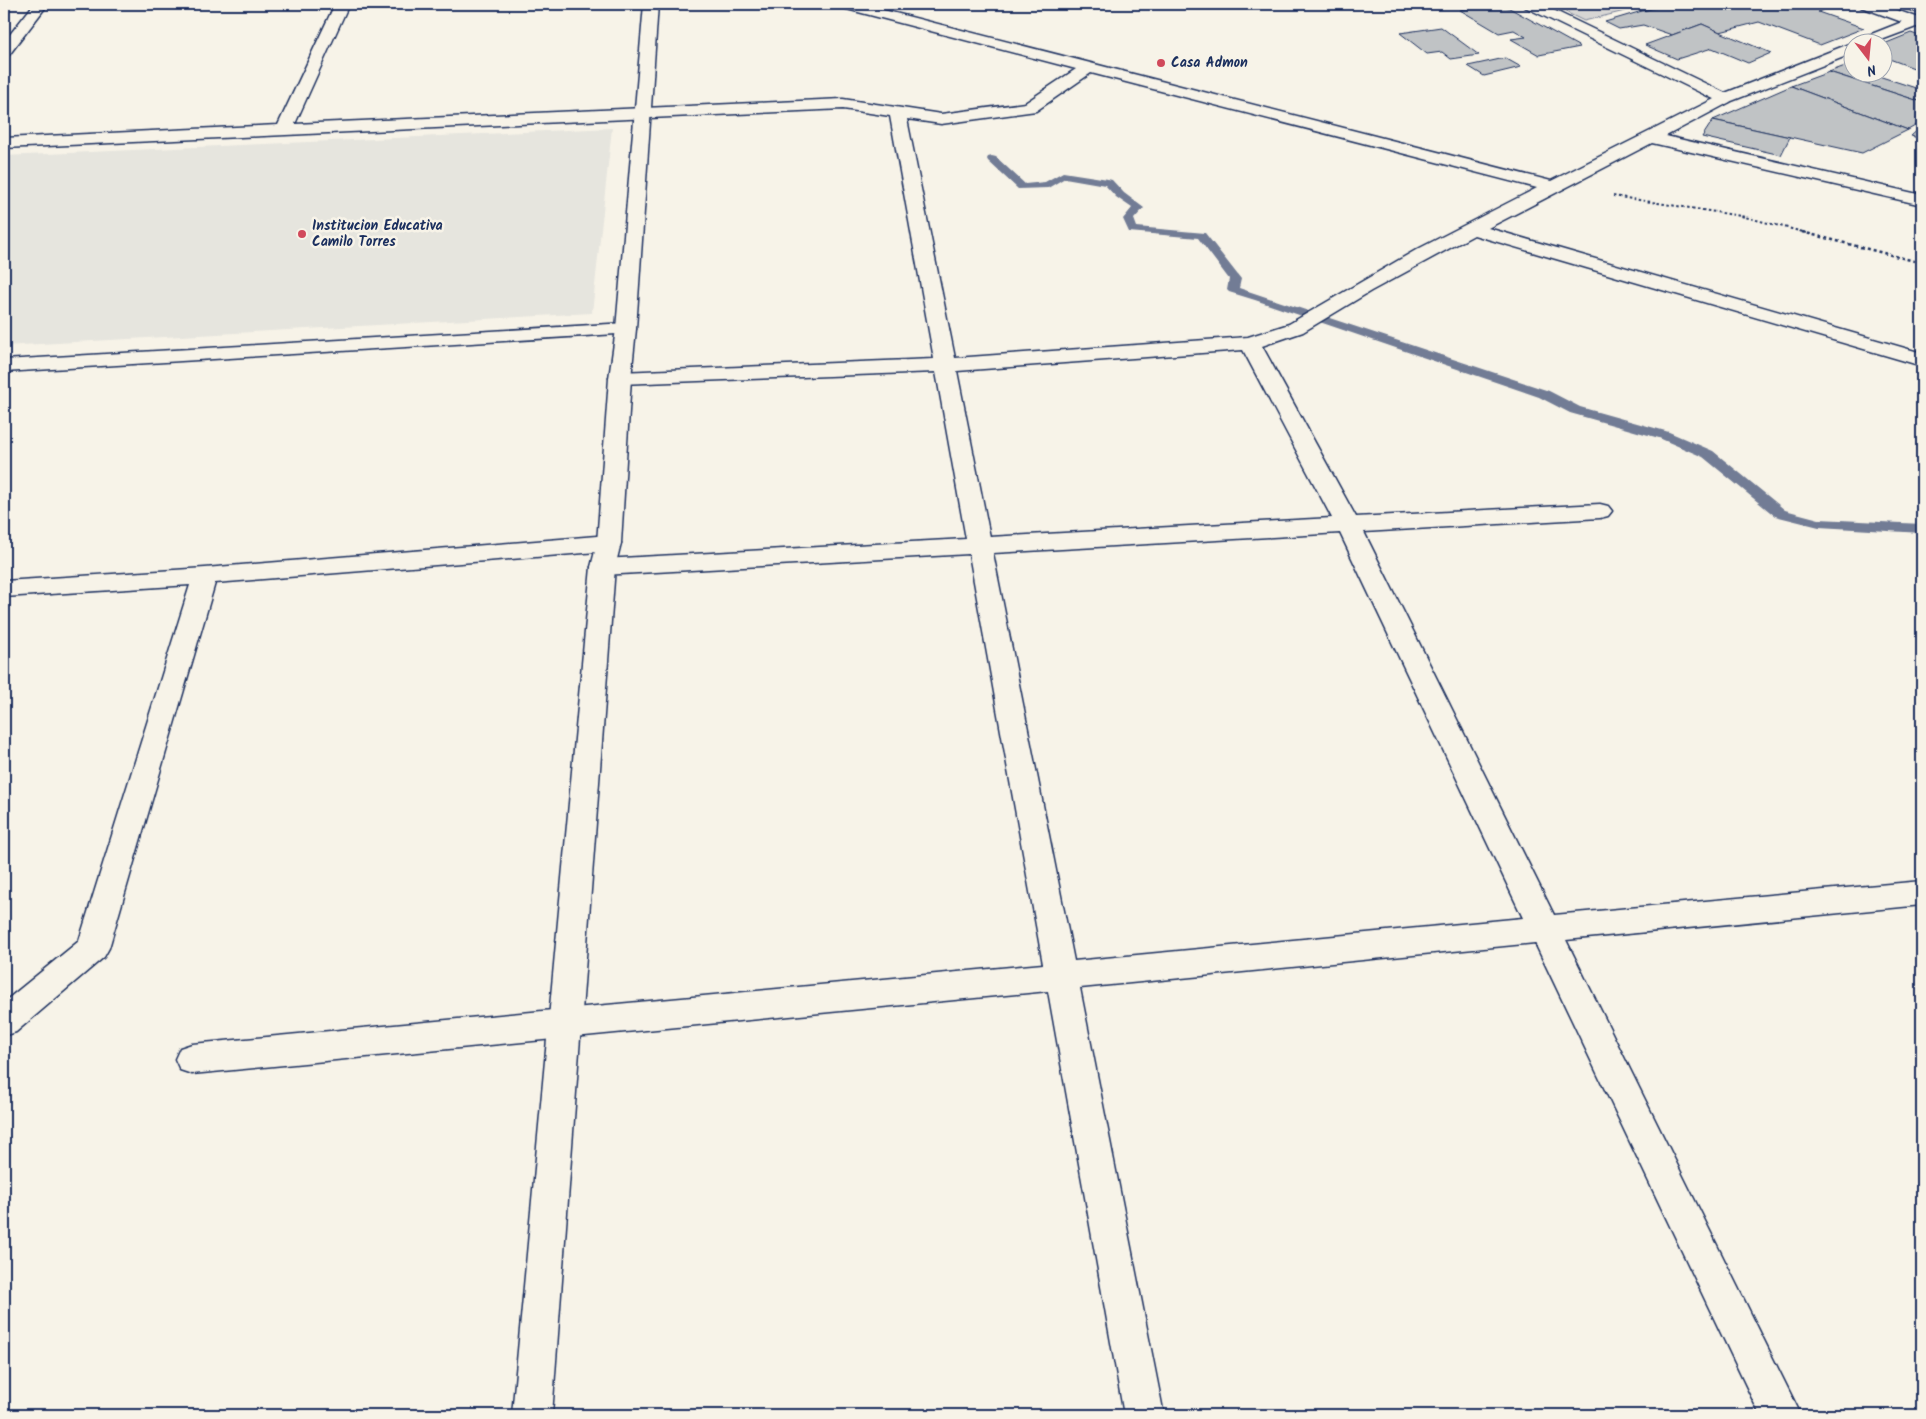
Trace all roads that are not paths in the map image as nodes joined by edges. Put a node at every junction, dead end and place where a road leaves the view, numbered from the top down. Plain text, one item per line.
1 (41, 4) edge
2 (342, 4) edge
3 (651, 4) edge
4 (844, 4) edge
5 (1530, 4) edge
6 (1866, 4) edge
7 (1919, 23) edge
8 (1893, 32) edge
9 (1844, 51) edge
10 (4, 52) edge
11 (1090, 66) junction
12 (1724, 99) junction
13 (898, 113) junction
14 (643, 114) junction
15 (284, 130) junction
16 (1650, 138) junction
17 (4, 143) edge
18 (1554, 187) junction
19 (1922, 200) edge
20 (1472, 229) junction
21 (626, 329) junction
22 (1250, 343) junction
23 (1922, 360) edge
24 (946, 365) junction
25 (4, 366) edge
26 (620, 378) junction
27 (1600, 511) dead end
28 (1348, 525) junction
29 (980, 546) junction
30 (606, 555) junction
31 (205, 576) junction
32 (4, 589) edge
33 (1922, 893) edge
34 (1545, 929) junction
35 (1061, 976) junction
36 (4, 1022) edge
37 (565, 1023) junction
38 (192, 1059) dead end
39 (532, 1415) edge
40 (1144, 1415) edge
41 (1781, 1415) edge

1 - 10 street
2 - 15 street
3 - 14 street
4 - 11 street
5 - 12 street
6 - 7 street
7 - 8 street
9 - 12 street
11 - 13 street
11 - 18 street
12 - 16 street
13 - 14 street
13 - 24 street
14 - 15 street
14 - 21 street
15 - 17 street
16 - 18 street
16 - 19 street
18 - 20 street
20 - 22 street
20 - 23 street
21 - 25 street
21 - 26 street
22 - 24 street
22 - 28 street
24 - 26 street
24 - 29 street
26 - 30 street
27 - 28 street
28 - 29 street
28 - 34 street
29 - 30 street
29 - 35 street
30 - 31 street
30 - 37 street
31 - 32 street
31 - 36 street
33 - 34 street
34 - 35 street
34 - 41 street
35 - 37 street
35 - 40 street
37 - 38 street
37 - 39 street

